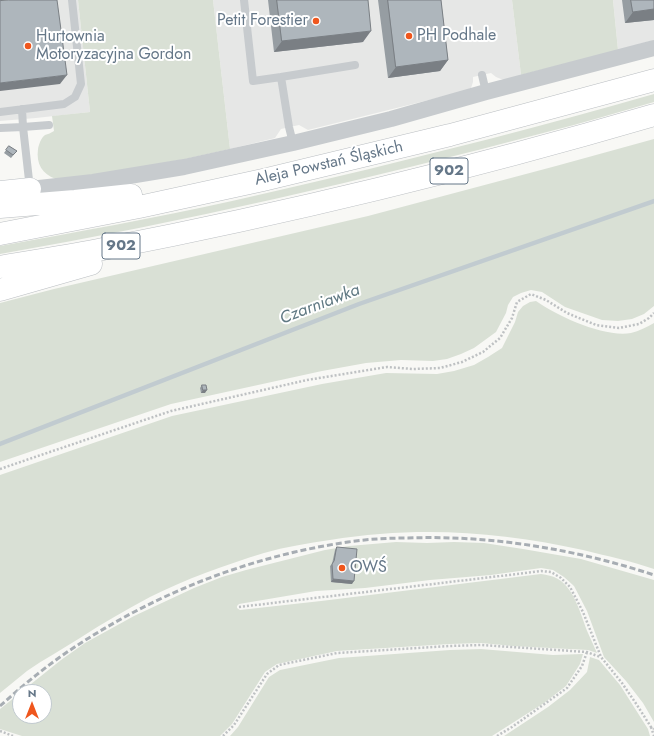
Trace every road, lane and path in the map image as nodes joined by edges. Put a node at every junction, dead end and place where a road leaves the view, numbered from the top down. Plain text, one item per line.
1 (72, 0) edge
2 (244, 0) edge
3 (654, 48) edge
4 (355, 65) dead end
5 (482, 75) dead end
6 (281, 77) junction
7 (654, 80) edge
8 (486, 92) junction
9 (22, 109) junction
10 (0, 112) edge
11 (654, 115) edge
12 (49, 125) dead end
13 (23, 127) junction
14 (0, 128) edge
15 (293, 143) junction
16 (264, 180) junction
17 (30, 189) junction
18 (0, 192) edge
19 (0, 207) edge
20 (242, 220) junction
21 (0, 234) edge
22 (0, 267) edge
23 (0, 290) edge
24 (654, 313) edge
25 (0, 469) edge
26 (239, 607) dead end
27 (587, 652) junction
28 (601, 657) junction
29 (651, 727) junction
30 (654, 729) edge
31 (0, 731) edge
32 (13, 736) edge
33 (223, 736) edge
34 (497, 736) edge
35 (654, 736) edge

1 - 9 lane
2 - 6 lane
3 - 8 street
4 - 6 lane
5 - 8 lane
6 - 15 lane
7 - 16 main road, Aleja Powstań Śląskich / 902
8 - 15 street
9 - 10 lane
9 - 13 lane
11 - 20 main road, 902
12 - 13 lane
13 - 14 lane
13 - 17 lane
15 - 17 street
16 - 19 main road
16 - 21 main road, Aleja Powstań Śląskich / 902
17 - 18 main road
20 - 22 main road, 902
20 - 23 main road
24 - 25 path
26 - 28 path
27 - 28 path
27 - 33 path
27 - 34 path
28 - 29 path
29 - 30 path
29 - 35 path
31 - 32 path

